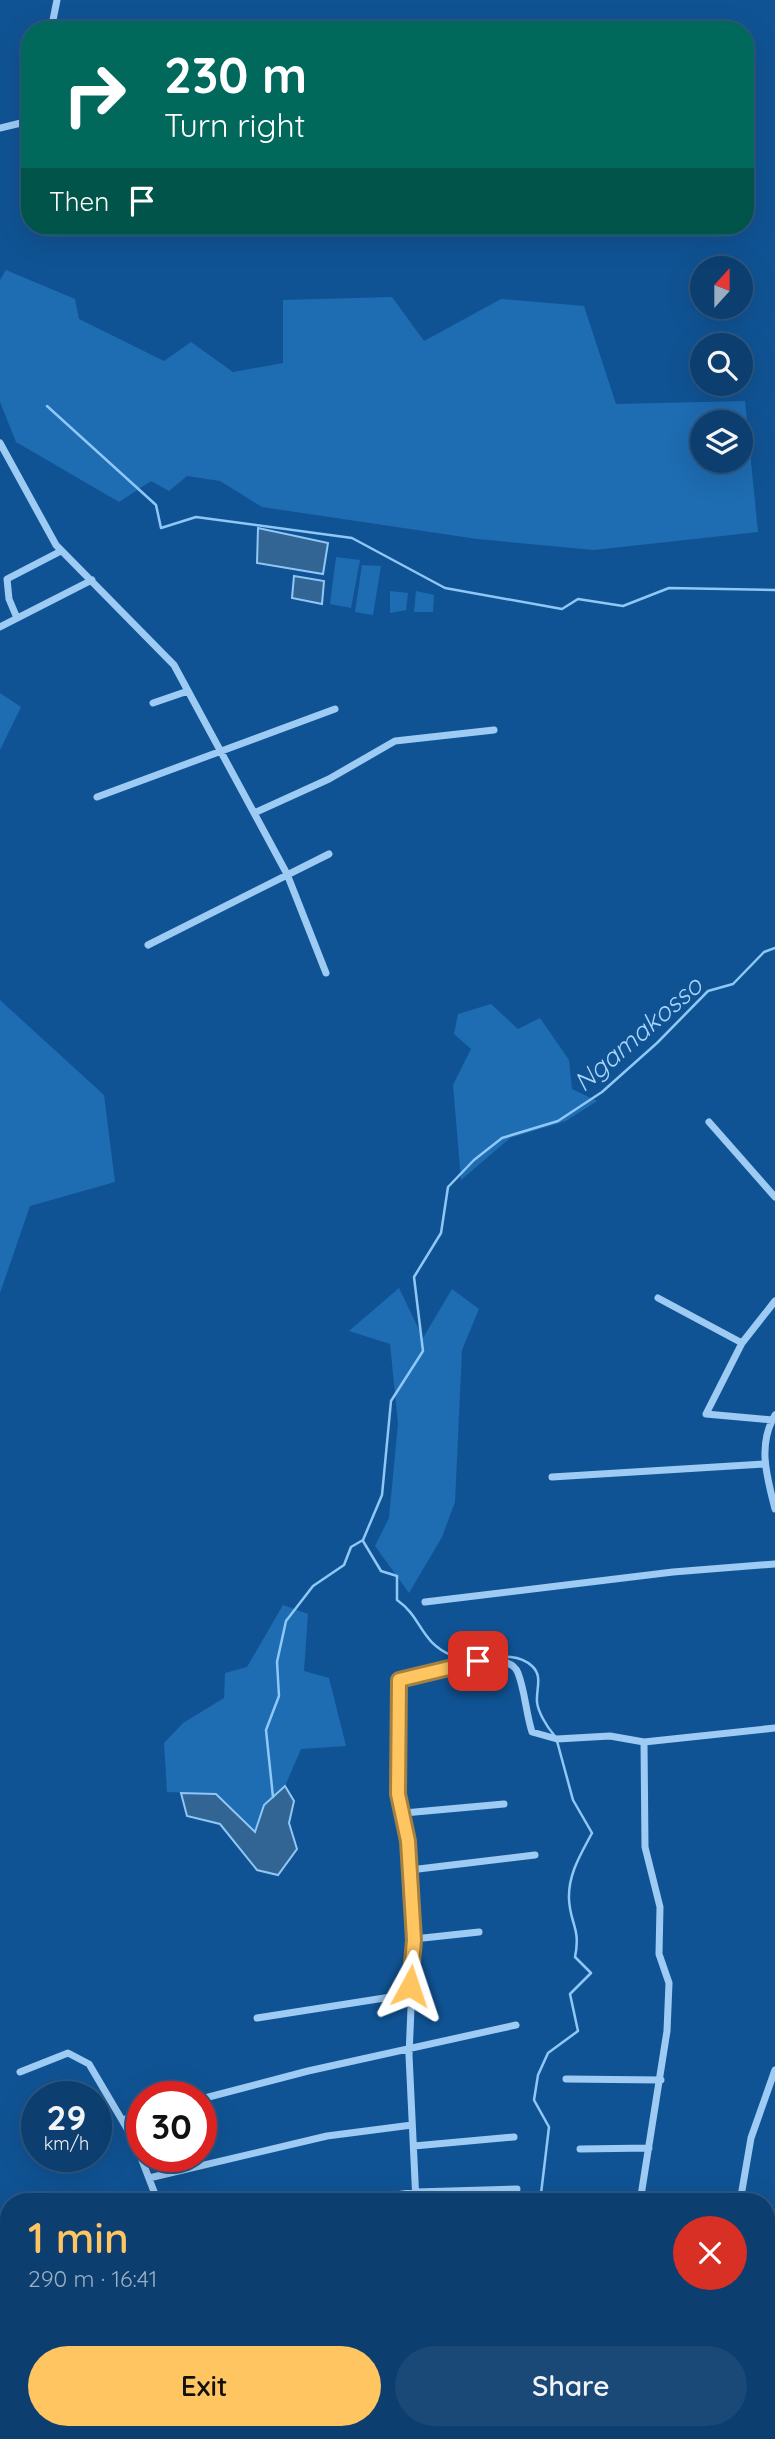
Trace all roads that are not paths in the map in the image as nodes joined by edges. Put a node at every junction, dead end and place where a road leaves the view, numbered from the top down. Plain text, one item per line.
1 (57, 0) edge
2 (53, 21) edge
3 (21, 123) edge
4 (0, 128) edge
5 (1, 446) edge
6 (61, 551) junction
7 (92, 580) junction
8 (17, 618) junction
9 (0, 627) edge
10 (188, 691) junction
11 (153, 703) dead end
12 (335, 709) dead end
13 (494, 730) dead end
14 (220, 750) junction
15 (97, 797) dead end
16 (254, 813) junction
17 (329, 854) dead end
18 (287, 874) junction
19 (148, 945) dead end
20 (326, 973) dead end
21 (709, 1122) dead end
22 (775, 1197) edge
23 (658, 1298) dead end
24 (775, 1301) edge
25 (741, 1343) junction
26 (774, 1417) edge
27 (765, 1464) junction
28 (552, 1477) dead end
29 (775, 1509) edge
30 (775, 1564) edge
31 (425, 1602) dead end
32 (775, 1728) edge
33 (644, 1742) junction
34 (504, 1804) dead end
35 (404, 1813) junction
36 (535, 1855) dead end
37 (410, 1870) junction
38 (480, 1932) dead end
39 (414, 1940) junction
40 (410, 1994) junction
41 (257, 2018) dead end
42 (516, 2025) dead end
43 (409, 2050) junction
44 (775, 2070) edge
45 (20, 2072) dead end
46 (566, 2079) dead end
47 (660, 2080) junction
48 (217, 2095) edge
49 (126, 2119) edge
50 (122, 2120) junction
51 (412, 2125) junction
52 (514, 2137) dead end
53 (414, 2146) junction
54 (649, 2148) junction
55 (580, 2149) dead end
56 (149, 2178) junction
57 (517, 2189) dead end
58 (416, 2192) junction
59 (155, 2193) edge
60 (409, 2193) edge
61 (642, 2193) edge
62 (742, 2193) edge

1 - 2 street
3 - 4 street
5 - 6 street
6 - 7 street
6 - 8 street
7 - 8 street
7 - 10 street
8 - 9 street
10 - 11 street
10 - 14 street
12 - 14 street
13 - 16 street
14 - 15 street
14 - 16 street
16 - 18 street
17 - 18 street
18 - 19 street
18 - 20 street
21 - 22 street
23 - 25 street
24 - 25 street
25 - 26 street
26 - 27 street
27 - 28 street
27 - 29 street
30 - 31 street
32 - 33 street
33 - 35 street
33 - 47 street
34 - 35 street
35 - 37 street
36 - 37 street
37 - 39 street
38 - 39 street
39 - 40 street
40 - 41 street
40 - 43 street
42 - 43 street
43 - 48 street
43 - 51 street
44 - 62 street
45 - 50 street
46 - 47 street
47 - 54 street
49 - 50 street
50 - 56 street
51 - 53 street
51 - 56 street
52 - 53 street
53 - 58 street
54 - 55 street
54 - 61 street
56 - 59 street
57 - 58 street
58 - 60 street

